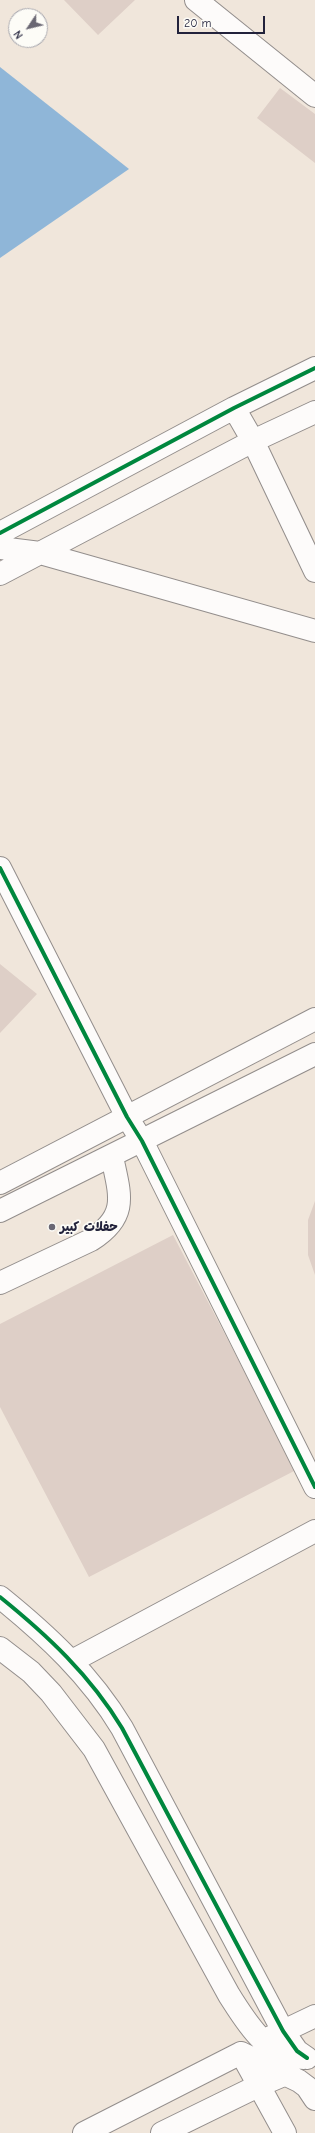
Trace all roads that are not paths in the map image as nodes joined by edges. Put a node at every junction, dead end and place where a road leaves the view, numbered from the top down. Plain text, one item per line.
1 (196, 0) edge
2 (315, 96) edge
3 (315, 368) edge
4 (234, 408) junction
5 (315, 412) edge
6 (253, 441) junction
7 (0, 533) edge
8 (0, 548) edge
9 (40, 554) junction
10 (315, 571) edge
11 (0, 574) edge
12 (315, 631) edge
13 (0, 868) edge
14 (315, 1019) edge
15 (315, 1054) edge
16 (127, 1117) junction
17 (142, 1141) junction
18 (112, 1156) junction
19 (0, 1183) edge
20 (0, 1211) edge
21 (0, 1283) edge
22 (315, 1487) edge
23 (315, 1531) edge
24 (0, 1597) edge
25 (4, 1656) edge
26 (72, 1661) junction
27 (315, 2016) edge
28 (283, 2031) junction
29 (263, 2042) junction
30 (241, 2053) junction
31 (311, 2057) edge
32 (286, 2074) junction
33 (260, 2085) junction
34 (315, 2098) edge
35 (84, 2133) edge
36 (162, 2133) edge
37 (285, 2133) edge

1 - 2 street
3 - 4 street
4 - 6 street
4 - 7 street
5 - 6 street
6 - 9 street
6 - 10 street
8 - 9 street
9 - 11 street
9 - 12 street
13 - 16 street
14 - 16 street
15 - 17 street
16 - 17 street
16 - 19 street
17 - 18 street
17 - 22 street
18 - 20 street
18 - 21 street
23 - 26 street
24 - 26 street
25 - 29 street
26 - 28 street
27 - 28 street
28 - 29 street
28 - 31 street
29 - 31 street
30 - 32 street
30 - 33 street
30 - 35 street
32 - 33 street
32 - 34 street
33 - 36 street
33 - 37 street

